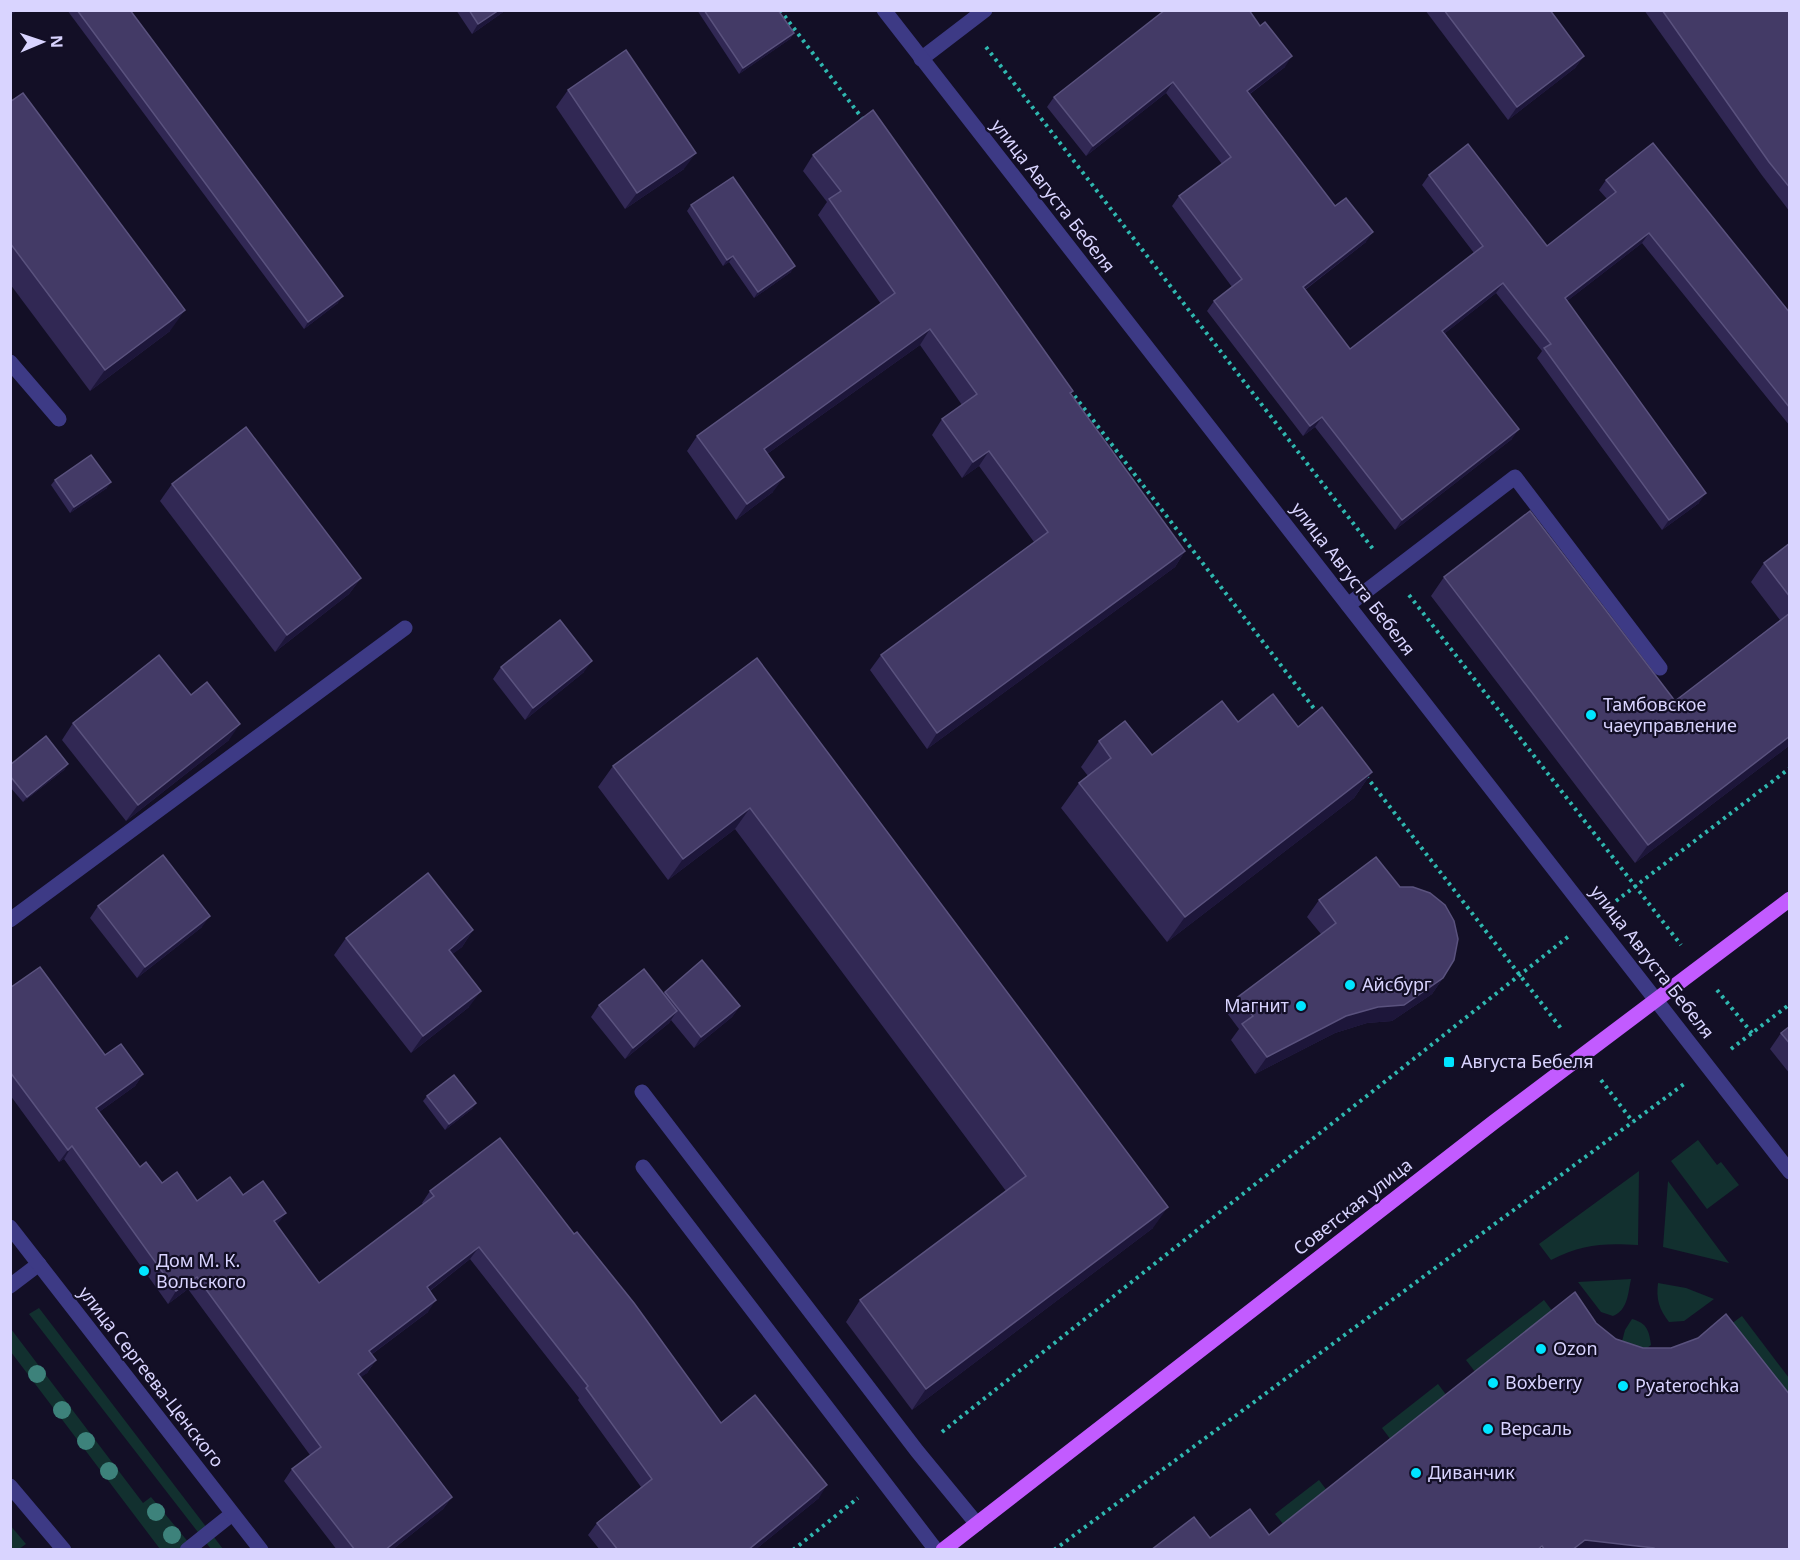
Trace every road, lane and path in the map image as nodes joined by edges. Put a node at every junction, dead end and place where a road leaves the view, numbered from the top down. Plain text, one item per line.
1 (780, 10) edge
2 (884, 10) edge
3 (985, 10) edge
4 (968, 23) junction
5 (921, 59) junction
6 (872, 131) edge
7 (10, 362) edge
8 (1066, 385) edge
9 (59, 419) dead end
10 (1391, 572) junction
11 (1348, 605) junction
12 (405, 628) dead end
13 (1660, 668) dead end
14 (1325, 722) edge
15 (1790, 768) edge
16 (1361, 769) edge
17 (1635, 886) junction
18 (1790, 899) edge
19 (1593, 918) junction
20 (10, 920) edge
21 (1700, 969) junction
22 (1521, 975) junction
23 (1657, 1001) junction
24 (1790, 1004) edge
25 (1752, 1033) junction
26 (1583, 1056) junction
27 (1708, 1067) junction
28 (642, 1092) dead end
29 (1633, 1122) junction
30 (643, 1167) dead end
31 (1790, 1172) edge
32 (10, 1227) edge
33 (39, 1264) junction
34 (10, 1286) edge
35 (917, 1452) junction
36 (881, 1480) junction
37 (10, 1486) edge
38 (232, 1514) junction
39 (977, 1524) junction
40 (64, 1550) edge
41 (187, 1550) edge
42 (261, 1550) edge
43 (793, 1550) edge
44 (936, 1550) edge
45 (943, 1550) edge
46 (1054, 1550) edge

1 - 6 path
2 - 5 street, улица Августа Бебеля
3 - 4 street
4 - 5 street
4 - 10 path
5 - 11 street, улица Августа Бебеля
7 - 9 street
8 - 14 path
10 - 11 street
10 - 13 street
10 - 17 path
11 - 19 street, улица Августа Бебеля
12 - 20 street
15 - 17 path
16 - 22 path
17 - 19 path
17 - 21 path
18 - 21 main road, Советская улица
19 - 22 path
19 - 23 street, улица Августа Бебеля
21 - 23 main road, Советская улица
21 - 25 path
22 - 26 path
22 - 35 path
23 - 26 main road, Советская улица
23 - 27 street, улица Августа Бебеля
24 - 25 path
25 - 27 path
26 - 29 path
26 - 39 main road, Советская улица
27 - 29 path
27 - 31 street, улица Августа Бебеля
28 - 35 street
29 - 46 path
30 - 36 street
32 - 33 street, улица Сергеева-Ценского
33 - 34 street
33 - 38 street, улица Сергеева-Ценского
35 - 39 street
36 - 43 path
36 - 44 street
37 - 40 street
38 - 41 street
38 - 42 street, улица Сергеева-Ценского
39 - 45 main road, Советская улица

